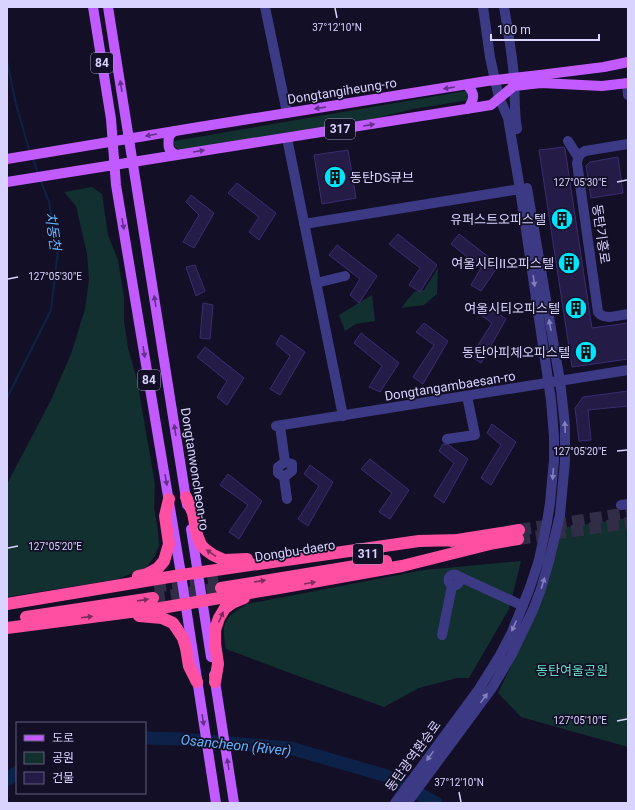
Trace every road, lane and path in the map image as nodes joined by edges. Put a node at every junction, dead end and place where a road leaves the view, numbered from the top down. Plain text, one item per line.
1 (93, 7) edge
2 (108, 7) edge
3 (265, 7) edge
4 (483, 7) edge
5 (504, 7) edge
6 (628, 62) edge
7 (495, 80) junction
8 (514, 82) junction
9 (627, 83) edge
10 (467, 85) junction
11 (628, 94) edge
12 (499, 97) junction
13 (468, 109) junction
14 (287, 113) junction
15 (174, 131) junction
16 (287, 138) junction
17 (129, 139) junction
18 (113, 141) junction
19 (568, 142) dead end
20 (628, 144) edge
21 (177, 155) junction
22 (7, 158) edge
23 (578, 158) junction
24 (133, 162) junction
25 (114, 165) junction
26 (7, 182) edge
27 (520, 188) junction
28 (304, 224) junction
29 (345, 276) dead end
30 (316, 283) junction
31 (628, 314) edge
32 (628, 370) edge
33 (560, 381) junction
34 (549, 383) junction
35 (467, 396) junction
36 (343, 416) junction
37 (447, 440) dead end
38 (186, 497) junction
39 (169, 499) junction
40 (288, 500) dead end
41 (459, 540) junction
42 (490, 544) junction
43 (276, 562) junction
44 (198, 572) junction
45 (181, 575) junction
46 (122, 585) junction
47 (279, 588) junction
48 (202, 601) junction
49 (7, 604) edge
50 (185, 604) junction
51 (523, 606) junction
52 (7, 612) edge
53 (128, 612) junction
54 (7, 620) edge
55 (7, 628) edge
56 (442, 635) dead end
57 (197, 682) junction
58 (215, 682) junction
59 (457, 727) junction
60 (216, 803) edge
61 (234, 803) edge
62 (395, 803) edge
63 (407, 803) edge

1 - 18 main road, 84
17 -> 2 main road, 84
3 - 14 street
4 - 7 street
5 - 8 street
6 - 8 main road, Dongtangiheung-ro / 317
7 - 8 main road, Dongtangiheung-ro / 317
7 - 10 main road, Dongtangiheung-ro / 317
7 - 12 street
8 - 9 main road, Dongtangiheung-ro / 317
8 - 12 main road, Dongtangiheung-ro / 317
33 -> 8 street
9 - 11 street
10 - 13 main road
10 -> 14 main road, Dongtangiheung-ro / 317
12 - 13 main road, Dongtangiheung-ro / 317
12 - 27 street
16 -> 13 main road, Dongtangiheung-ro / 317
14 - 15 main road, Dongtangiheung-ro / 317
15 -> 17 main road, Dongtangiheung-ro / 317
15 - 21 main road
21 -> 16 main road, Dongtangiheung-ro / 317
16 - 28 street
17 - 18 main road, Dongtangiheung-ro / 317
17 - 24 main road, Dongtanwoncheon-ro / 84
18 - 22 main road, Dongtangiheung-ro / 317
18 - 25 main road, 84
19 - 23 street
20 - 23 street
21 - 24 main road, Dongtangiheung-ro / 317
23 - 31 street, 동탄기흥로
24 - 25 main road, Dongtangiheung-ro / 317
38 -> 24 main road, Dongtanwoncheon-ro / 84
25 - 26 main road, Dongtangiheung-ro / 317
25 -> 39 main road, 84
27 - 28 street
27 -> 34 street
28 - 30 street
29 - 30 street
30 - 36 street
32 - 33 street, Dongtangambaesan-ro
33 - 34 street, Dongtangambaesan-ro
59 -> 33 street
34 - 35 street, Dongtangambaesan-ro
34 -> 51 street
35 - 36 street, Dongtangambaesan-ro
35 - 37 street
36 - 40 street, Dongtangambaesan-ro
43 -> 38 highway
38 - 44 main road, Dongtanwoncheon-ro / 84
39 - 45 main road, 84
39 - 46 highway
41 - 42 highway, Dongbu-daero / 311
41 -> 42 highway, Dongbu-daero / 311
41 - 43 highway
47 -> 42 highway
43 - 44 highway
44 - 45 highway
44 - 48 main road, Dongtanwoncheon-ro / 84
45 - 46 highway
45 - 50 main road, 84
46 - 49 highway
47 - 48 highway
58 -> 47 highway
48 - 50 highway
48 - 58 main road, Dongtanwoncheon-ro / 84
50 - 53 highway
50 - 57 main road, 84
51 - 56 street
51 -> 59 street
54 -> 52 highway
55 -> 53 highway
53 - 57 highway
57 -> 60 main road, 84
61 -> 58 main road, Dongtanwoncheon-ro / 84
59 -> 62 street, 동탄광역환승로
59 - 63 street, 동탄광역환승로

